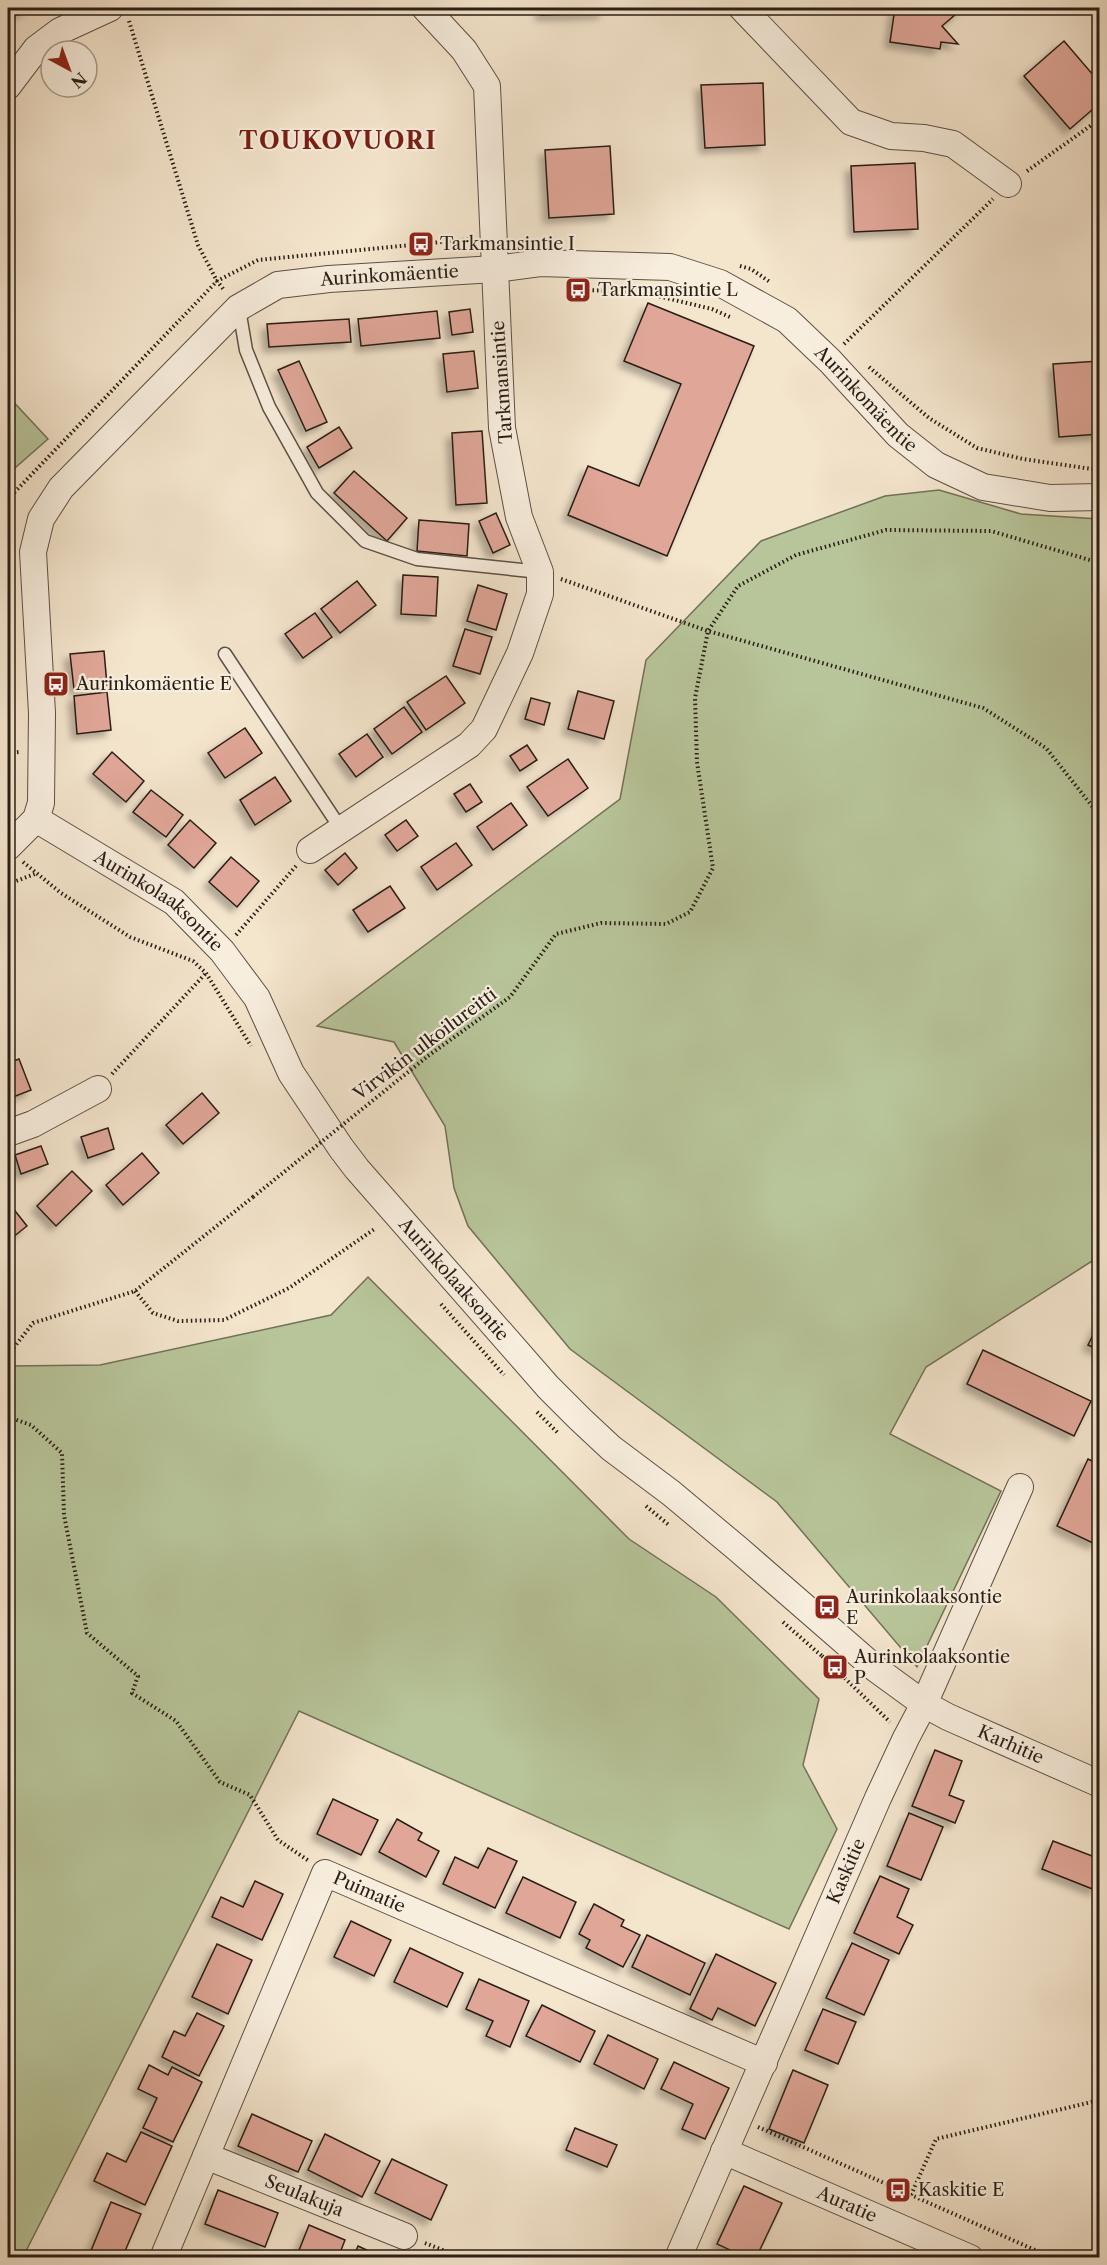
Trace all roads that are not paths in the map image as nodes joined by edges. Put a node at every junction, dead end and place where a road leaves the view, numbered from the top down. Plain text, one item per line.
1 (425, 8) edge
2 (742, 8) edge
3 (117, 10) edge
4 (8, 86) edge
5 (1008, 184) road end
6 (495, 268) junction
7 (238, 308) junction
8 (1100, 497) edge
9 (540, 572) junction
10 (225, 654) dead end
11 (36, 819) junction
12 (341, 829) junction
13 (310, 850) dead end
14 (14, 854) edge
15 (98, 1089) dead end
16 (8, 1133) edge
17 (1020, 1487) dead end
18 (924, 1704) junction
19 (1100, 1784) edge
20 (764, 2062) junction
21 (724, 2151) junction
22 (206, 2156) junction
23 (404, 2236) road end
24 (163, 2258) edge
25 (678, 2258) edge
26 (970, 2258) edge

1 - 6 street, Tarkmansintie
2 - 5 street
3 - 4 street
6 - 7 street, Aurinkomäentie
6 - 8 street, Aurinkomäentie
6 - 9 street, Tarkmansintie
7 - 9 lane
7 - 11 street, Aurinkomäentie
9 - 12 street, Tarkmansintie
10 - 12 lane
11 - 14 street
11 - 18 street, Aurinkolaaksontie
12 - 13 street, Tarkmansintie
15 - 16 street
17 - 18 street, Kaskitie
18 - 19 street, Karhitie
18 - 20 street, Kaskitie
20 - 21 street, Kaskitie
20 - 22 street, Puimatie
21 - 25 street, Kaskitie
21 - 26 street, Auratie
22 - 23 street, Seulakuja
22 - 24 street, Puimatie

